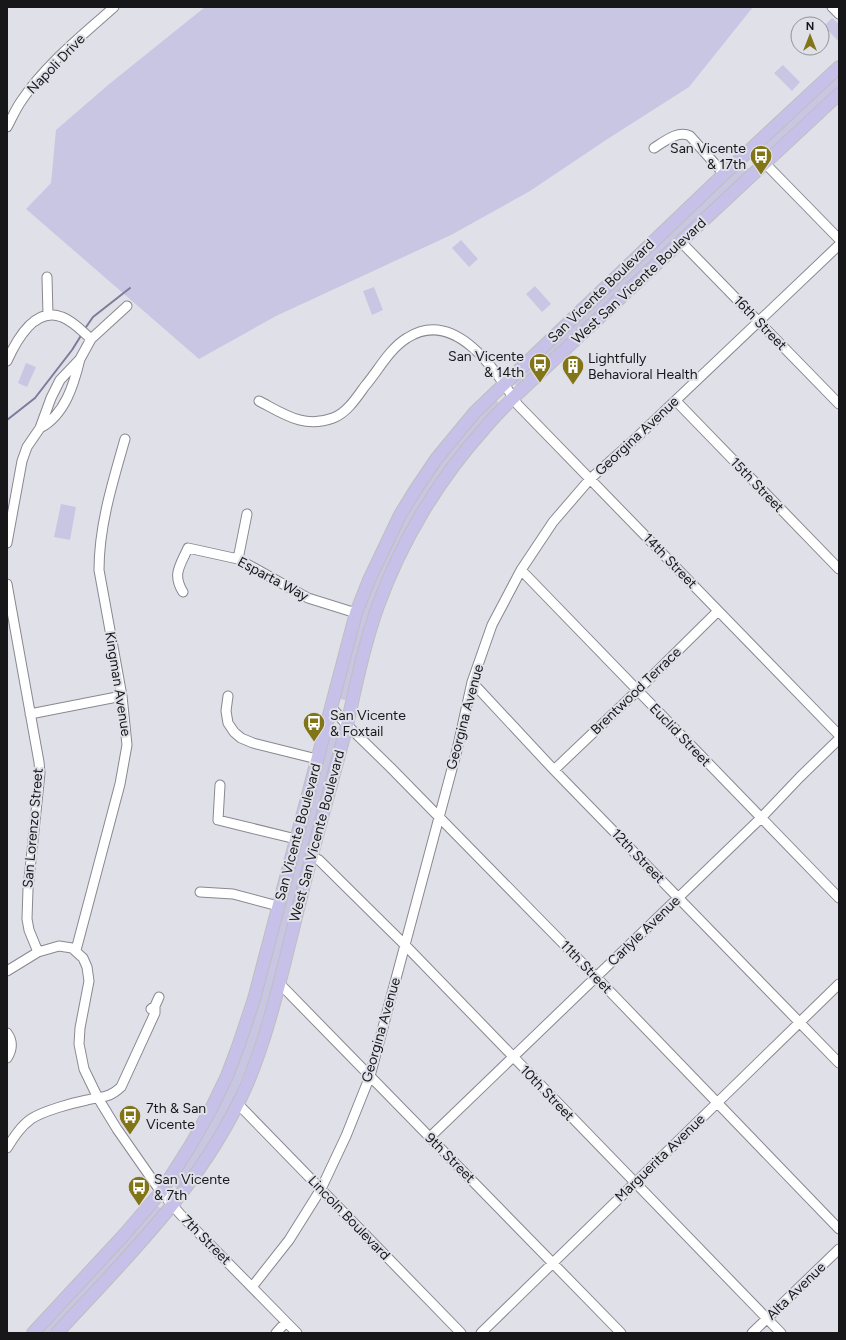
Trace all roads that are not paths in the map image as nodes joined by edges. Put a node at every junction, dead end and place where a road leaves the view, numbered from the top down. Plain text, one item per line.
1 (114, 7) edge
2 (832, 7) edge
3 (839, 14) edge
4 (839, 67) edge
5 (839, 94) edge
6 (7, 127) edge
7 (654, 148) dead end
8 (751, 149) junction
9 (764, 163) junction
10 (724, 174) junction
11 (839, 239) edge
12 (681, 242) junction
13 (839, 245) edge
14 (47, 276) dead end
15 (127, 306) dead end
16 (48, 315) junction
17 (759, 322) junction
18 (91, 339) junction
19 (80, 358) junction
20 (7, 361) edge
21 (504, 383) junction
22 (513, 398) junction
23 (259, 401) dead end
24 (676, 401) junction
25 (839, 404) edge
26 (40, 428) junction
27 (125, 439) dead end
28 (590, 479) junction
29 (247, 514) dead end
30 (7, 543) edge
31 (238, 559) junction
32 (839, 569) edge
33 (521, 570) junction
34 (7, 584) edge
35 (184, 592) dead end
36 (8, 596) edge
37 (718, 611) junction
38 (356, 613) junction
39 (472, 682) junction
40 (637, 691) junction
41 (122, 696) junction
42 (228, 696) dead end
43 (331, 707) junction
44 (30, 714) junction
45 (346, 725) junction
46 (839, 735) edge
47 (839, 739) edge
48 (317, 759) junction
49 (554, 770) junction
50 (220, 785) dead end
51 (438, 816) junction
52 (761, 818) junction
53 (296, 839) junction
54 (311, 856) junction
55 (200, 892) dead end
56 (679, 898) junction
57 (839, 898) edge
58 (278, 906) junction
59 (405, 945) junction
60 (76, 950) junction
61 (38, 952) junction
62 (7, 971) edge
63 (596, 977) junction
64 (279, 983) junction
65 (839, 984) edge
66 (159, 997) dead end
67 (799, 1022) junction
68 (7, 1033) edge
69 (513, 1057) junction
70 (7, 1058) edge
71 (839, 1063) edge
72 (370, 1076) junction
73 (98, 1098) junction
74 (717, 1103) junction
75 (238, 1104) junction
76 (429, 1138) junction
77 (7, 1148) edge
78 (634, 1182) junction
79 (321, 1189) junction
80 (161, 1192) junction
81 (173, 1206) junction
82 (839, 1229) edge
83 (839, 1248) edge
84 (552, 1262) junction
85 (252, 1287) junction
86 (767, 1319) junction
87 (286, 1322) junction
88 (33, 1333) edge
89 (57, 1333) edge
90 (276, 1333) edge
91 (297, 1333) edge
92 (461, 1333) edge
93 (481, 1333) edge
94 (621, 1333) edge
95 (752, 1333) edge
96 (781, 1333) edge

1 - 6 street, Napoli Drive
2 - 3 street
4 - 8 main road, San Vicente Boulevard
5 - 9 main road, West San Vicente Boulevard
7 - 10 street
8 - 9 street
8 - 10 main road, San Vicente Boulevard
9 - 11 street
9 - 12 main road, West San Vicente Boulevard
10 - 21 main road, San Vicente Boulevard
12 - 17 street, 16th Street
12 - 22 main road, West San Vicente Boulevard
13 - 17 street, Georgina Avenue
14 - 16 street
15 - 18 street
16 - 18 street
16 - 20 street
17 - 24 street, Georgina Avenue
17 - 25 street, 16th Street
18 - 19 street
19 - 26 street
19 - 26 street
21 - 22 street, 14th Street
21 - 23 street, 14th Street
21 - 38 main road, San Vicente Boulevard
22 - 28 street, 14th Street
22 - 45 main road, West San Vicente Boulevard
24 - 28 street, Georgina Avenue
24 - 32 street, 15th Street
26 - 30 street
27 - 41 street, Kingman Avenue
28 - 33 street, Georgina Avenue
28 - 37 street, 14th Street
29 - 31 street
31 - 35 street, Esparta Way
31 - 38 street, Esparta Way
33 - 39 street, Georgina Avenue
33 - 40 street, Euclid Street
34 - 36 street, San Lorenzo Street
36 - 44 street, San Lorenzo Street
37 - 40 street, Brentwood Terrace
37 - 46 street, 14th Street
38 - 43 main road, San Vicente Boulevard
39 - 49 street, 12th Street
39 - 51 street, Georgina Avenue
40 - 49 street, Brentwood Terrace
40 - 52 street, Euclid Street
41 - 44 street
41 - 60 street, Kingman Avenue
42 - 48 street
43 - 45 street, 11th Street
43 - 48 main road, San Vicente Boulevard
44 - 61 street, San Lorenzo Street
45 - 51 street, 11th Street
45 - 54 main road, West San Vicente Boulevard
47 - 52 street, Carlyle Avenue
48 - 53 main road, San Vicente Boulevard
49 - 56 street, 12th Street
50 - 53 street
51 - 59 street, Georgina Avenue
51 - 63 street, 11th Street
52 - 56 street, Carlyle Avenue
52 - 57 street, Euclid Street
53 - 58 main road, San Vicente Boulevard
54 - 59 street, 10th Street
54 - 64 main road, West San Vicente Boulevard
55 - 58 street
56 - 63 street, Carlyle Avenue
56 - 67 street, 12th Street
58 - 80 main road, San Vicente Boulevard
59 - 69 street, 10th Street
59 - 72 street, Georgina Avenue
60 - 61 street
60 - 73 street, 7th Street
61 - 62 street
63 - 69 street, Carlyle Avenue
63 - 74 street, 11th Street
64 - 72 street, 9th Street
64 - 75 main road, West San Vicente Boulevard
65 - 67 street, Marguerita Avenue
66 - 73 street
67 - 71 street, 12th Street
67 - 74 street, Marguerita Avenue
68 - 70 street
69 - 76 street, Carlyle Avenue
69 - 78 street, 10th Street
72 - 76 street, 9th Street
72 - 79 street, Georgina Avenue
73 - 77 street
73 - 80 street, 7th Street
74 - 78 street, Marguerita Avenue
74 - 82 street, 11th Street
75 - 79 street, Lincoln Boulevard
75 - 81 main road, West San Vicente Boulevard
76 - 84 street, 9th Street
78 - 84 street, Marguerita Avenue
78 - 86 street, 10th Street
79 - 85 street, Georgina Avenue
79 - 92 street, Lincoln Boulevard
80 - 81 street, 7th Street
80 - 88 main road, San Vicente Boulevard
81 - 85 street, 7th Street
81 - 89 main road, West San Vicente Boulevard
83 - 86 street, Alta Avenue
84 - 93 street, Marguerita Avenue
84 - 94 street, 9th Street
85 - 87 street, 7th Street
86 - 95 street, Alta Avenue
86 - 96 street, 10th Street
87 - 90 street
87 - 91 street, 7th Street

